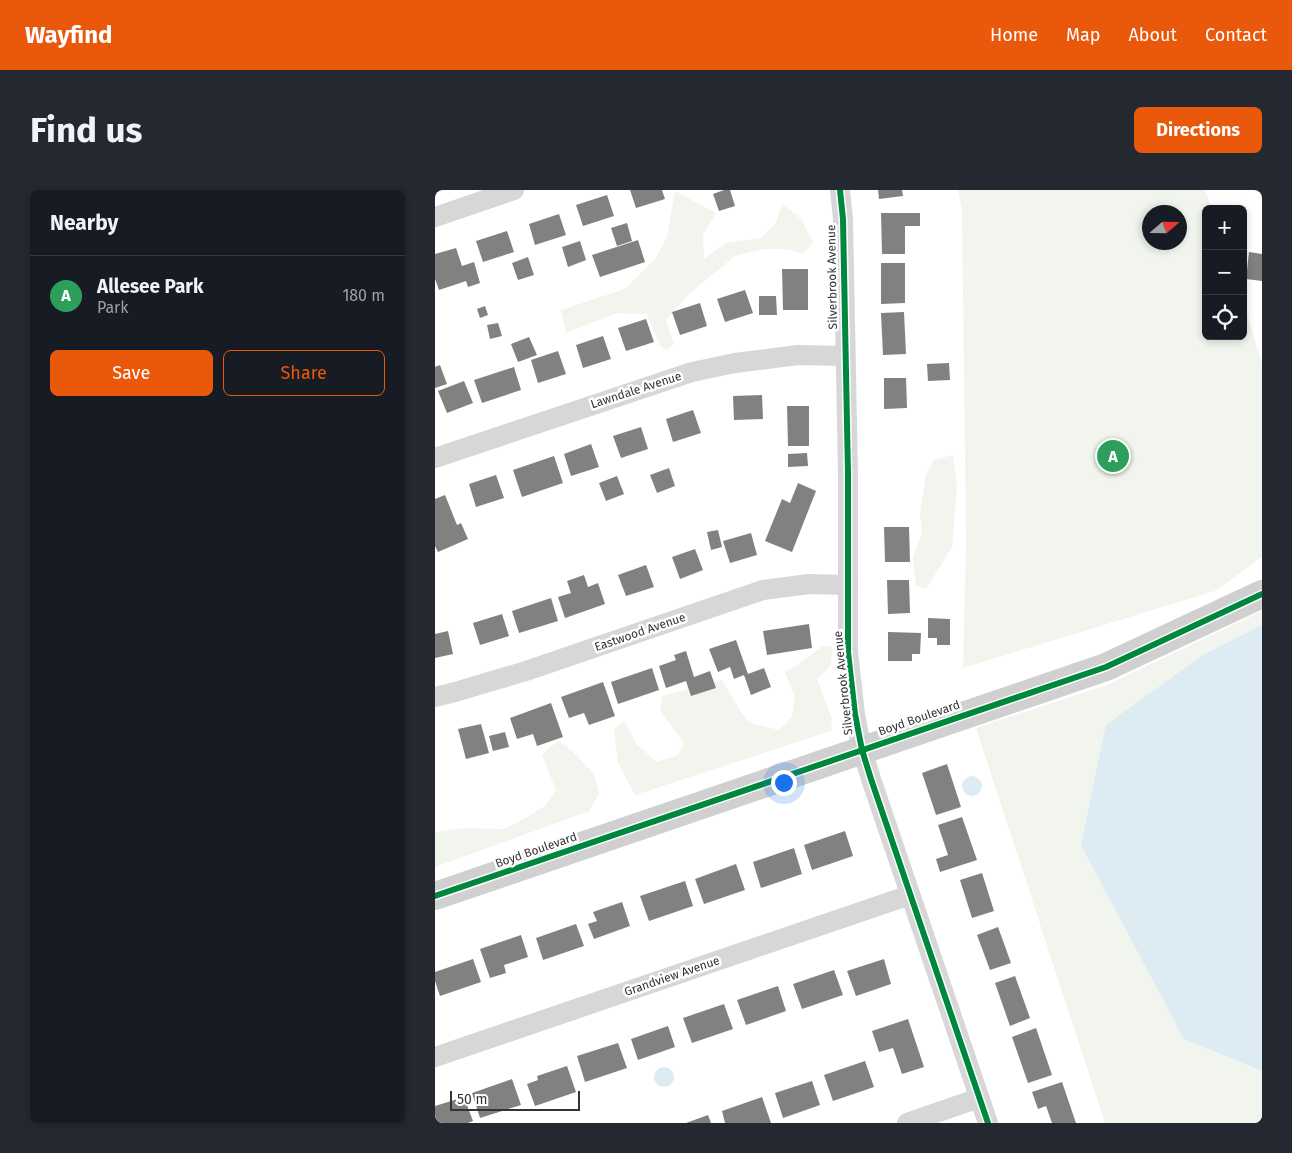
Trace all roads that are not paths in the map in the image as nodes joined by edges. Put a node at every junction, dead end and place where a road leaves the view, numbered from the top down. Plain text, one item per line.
1 (514, 190) edge
2 (840, 190) edge
3 (435, 217) edge
4 (845, 356) junction
5 (435, 458) edge
6 (847, 585) junction
7 (1262, 594) edge
8 (435, 697) edge
9 (862, 750) junction
10 (910, 895) junction
11 (435, 896) edge
12 (435, 1057) edge
13 (979, 1098) junction
14 (907, 1123) edge
15 (988, 1123) edge

1 - 3 street
2 - 4 street, Silverbrook Avenue
4 - 5 street, Lawndale Avenue
4 - 6 street, Silverbrook Avenue
6 - 8 street, Eastwood Avenue
6 - 9 street, Silverbrook Avenue
7 - 9 street, Boyd Boulevard
9 - 10 street, Silverbrook Avenue
9 - 11 street, Boyd Boulevard
10 - 12 street, Grandview Avenue
10 - 13 street, Silverbrook Avenue
13 - 14 street
13 - 15 street, Silverbrook Avenue

